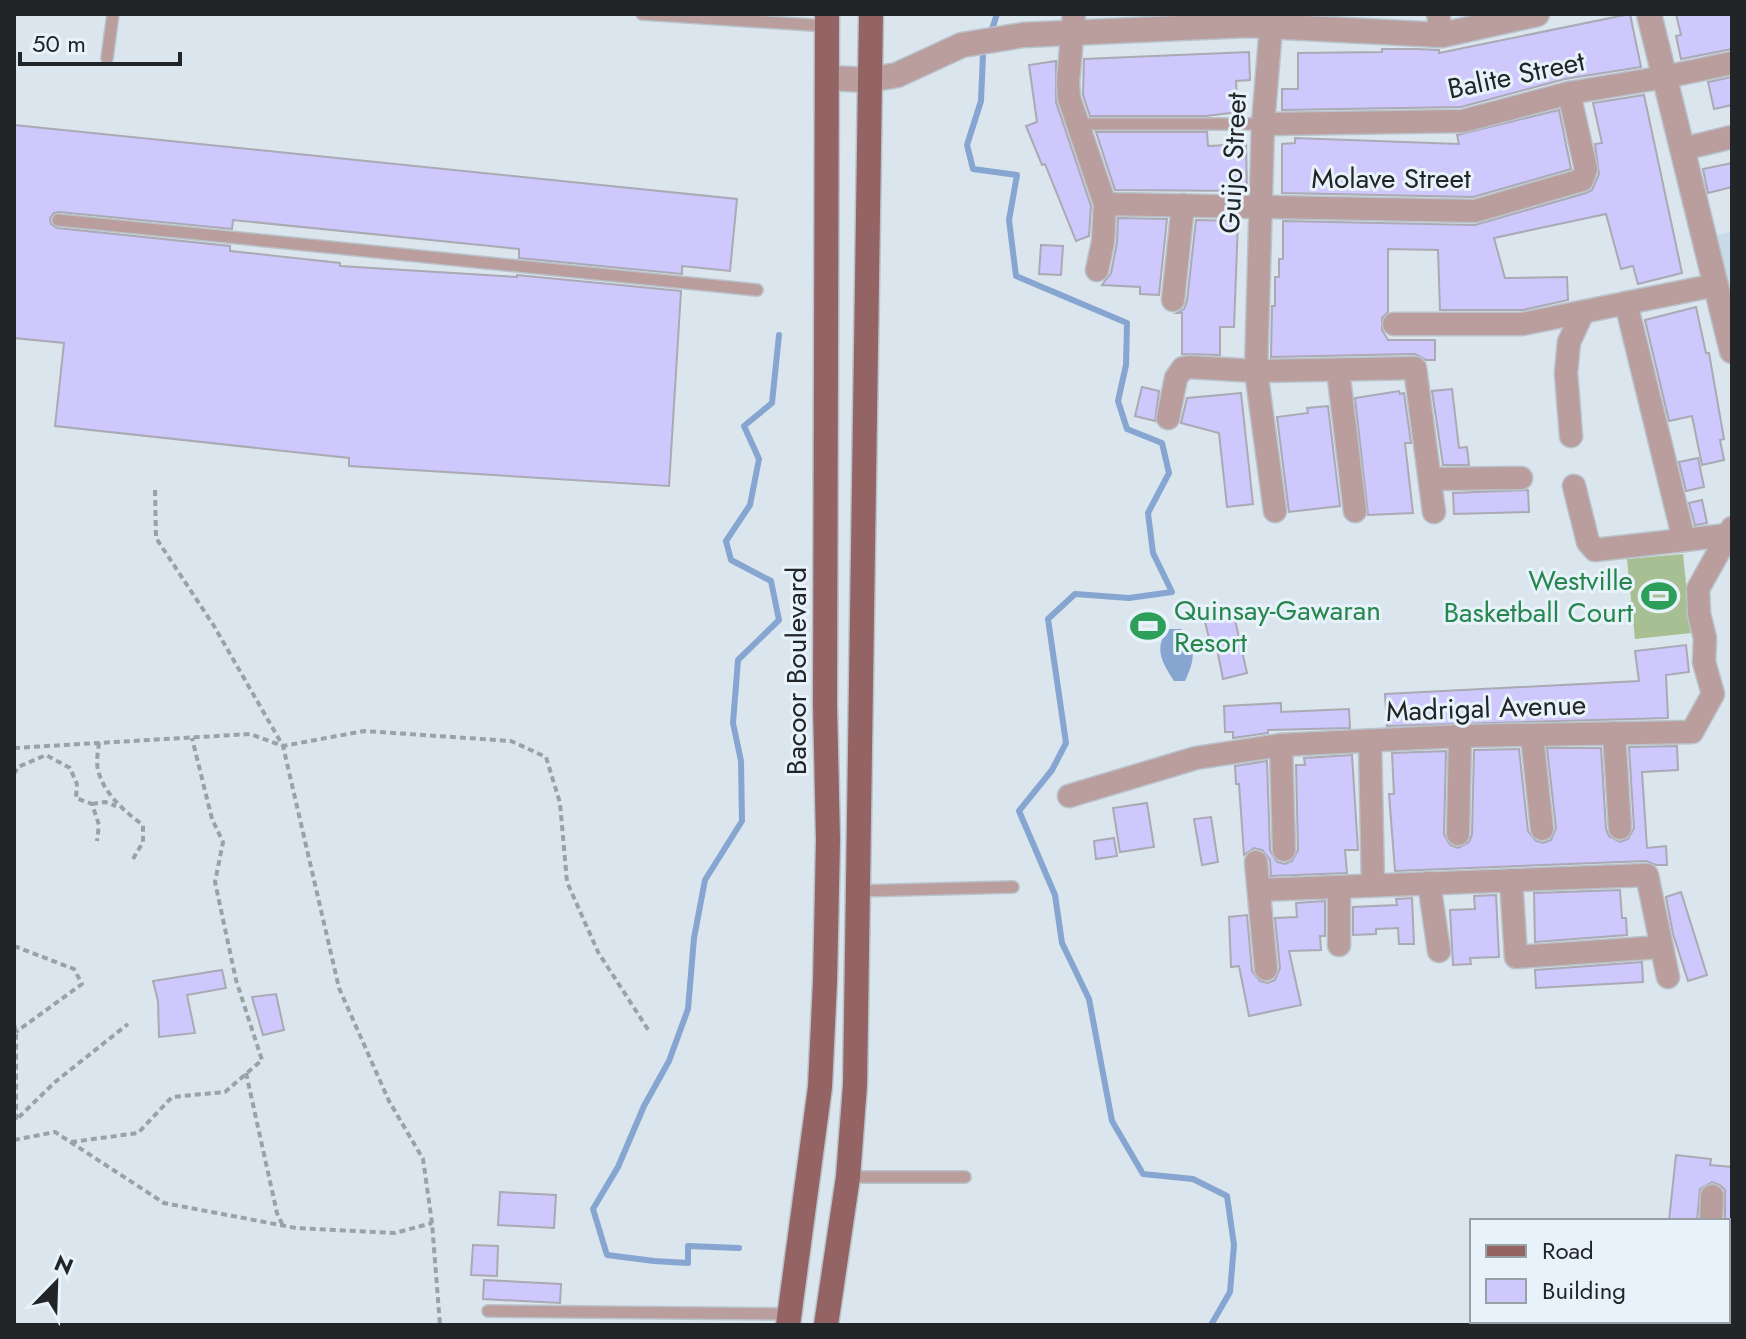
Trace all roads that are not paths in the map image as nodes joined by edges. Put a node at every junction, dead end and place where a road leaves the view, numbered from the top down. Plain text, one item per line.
1 (113, 14) edge
2 (642, 14) edge
3 (871, 14) edge
4 (1537, 14) edge
5 (1649, 14) edge
6 (827, 20) edge
7 (1255, 22) edge
8 (1073, 24) edge
9 (1440, 24) edge
10 (107, 58) dead end
11 (1732, 63) edge
12 (1665, 77) junction
13 (828, 78) junction
14 (869, 80) junction
15 (1569, 93) junction
16 (1077, 124) junction
17 (1263, 124) junction
18 (1732, 137) edge
19 (1683, 149) junction
20 (1105, 204) junction
21 (1183, 205) junction
22 (1260, 206) junction
23 (58, 220) dead end
24 (1097, 270) dead end
25 (1716, 285) junction
26 (757, 290) dead end
27 (1173, 300) dead end
28 (1626, 303) junction
29 (1583, 312) junction
30 (1394, 324) dead end
31 (1732, 351) edge
32 (1338, 370) junction
33 (1256, 371) junction
34 (1168, 418) dead end
35 (1571, 436) dead end
36 (1521, 478) dead end
37 (1430, 479) junction
38 (1574, 486) dead end
39 (1275, 511) dead end
40 (1355, 511) dead end
41 (1434, 512) dead end
42 (1730, 532) edge
43 (1684, 540) junction
44 (1614, 733) junction
45 (1460, 736) junction
46 (1532, 736) junction
47 (1370, 742) junction
48 (1281, 745) junction
49 (1069, 796) dead end
50 (1620, 828) dead end
51 (1542, 829) dead end
52 (1458, 834) dead end
53 (1284, 850) dead end
54 (1256, 862) dead end
55 (1511, 880) junction
56 (1429, 883) junction
57 (1373, 885) junction
58 (1013, 887) dead end
59 (1339, 887) junction
60 (1259, 890) junction
61 (857, 891) junction
62 (1339, 945) dead end
63 (1662, 947) junction
64 (1439, 951) dead end
65 (1266, 969) dead end
66 (1668, 977) dead end
67 (848, 1177) junction
68 (965, 1177) dead end
69 (1712, 1196) dead end
70 (1711, 1219) edge
71 (488, 1311) dead end
72 (789, 1319) edge
73 (826, 1325) edge

1 - 10 lane
2 - 6 lane
3 - 14 main road
4 - 9 street
5 - 12 street
6 - 13 main road, Bacoor Boulevard
7 - 8 street
7 - 9 street
7 - 17 street, Guijo Street
8 - 14 street
8 - 16 street
11 - 12 street, Balite Street
12 - 15 street, Balite Street
12 - 19 street
13 - 14 street
13 - 72 main road, Bacoor Boulevard
14 - 61 main road
15 - 17 street, Balite Street
15 - 22 street, Molave Street
16 - 17 lane
16 - 20 street
17 - 22 street, Guijo Street
18 - 19 street
19 - 25 street
20 - 21 street, Molave Street
20 - 24 street
21 - 22 street, Molave Street
21 - 27 street
22 - 33 street, Guijo Street
23 - 26 lane
25 - 28 street
25 - 31 street
28 - 29 street
28 - 43 street
29 - 30 street
29 - 35 street
32 - 33 street
32 - 37 street
32 - 40 street
33 - 34 street
33 - 39 street, Guijo Street
36 - 37 street
37 - 41 street
38 - 43 street
42 - 43 street
42 - 44 street, Madrigal Avenue
44 - 46 street, Madrigal Avenue
44 - 50 street
45 - 46 street, Madrigal Avenue
45 - 47 street, Madrigal Avenue
45 - 52 street
46 - 51 street
47 - 48 street, Madrigal Avenue
47 - 57 street
48 - 49 street, Madrigal Avenue
48 - 53 street
54 - 60 street
55 - 56 street
55 - 63 street
55 - 63 street
56 - 57 street
56 - 64 street
57 - 59 street
58 - 61 lane
59 - 60 street
59 - 62 street
60 - 65 street
61 - 67 main road
63 - 66 street
67 - 68 lane
67 - 73 main road
69 - 70 street
71 - 72 lane

